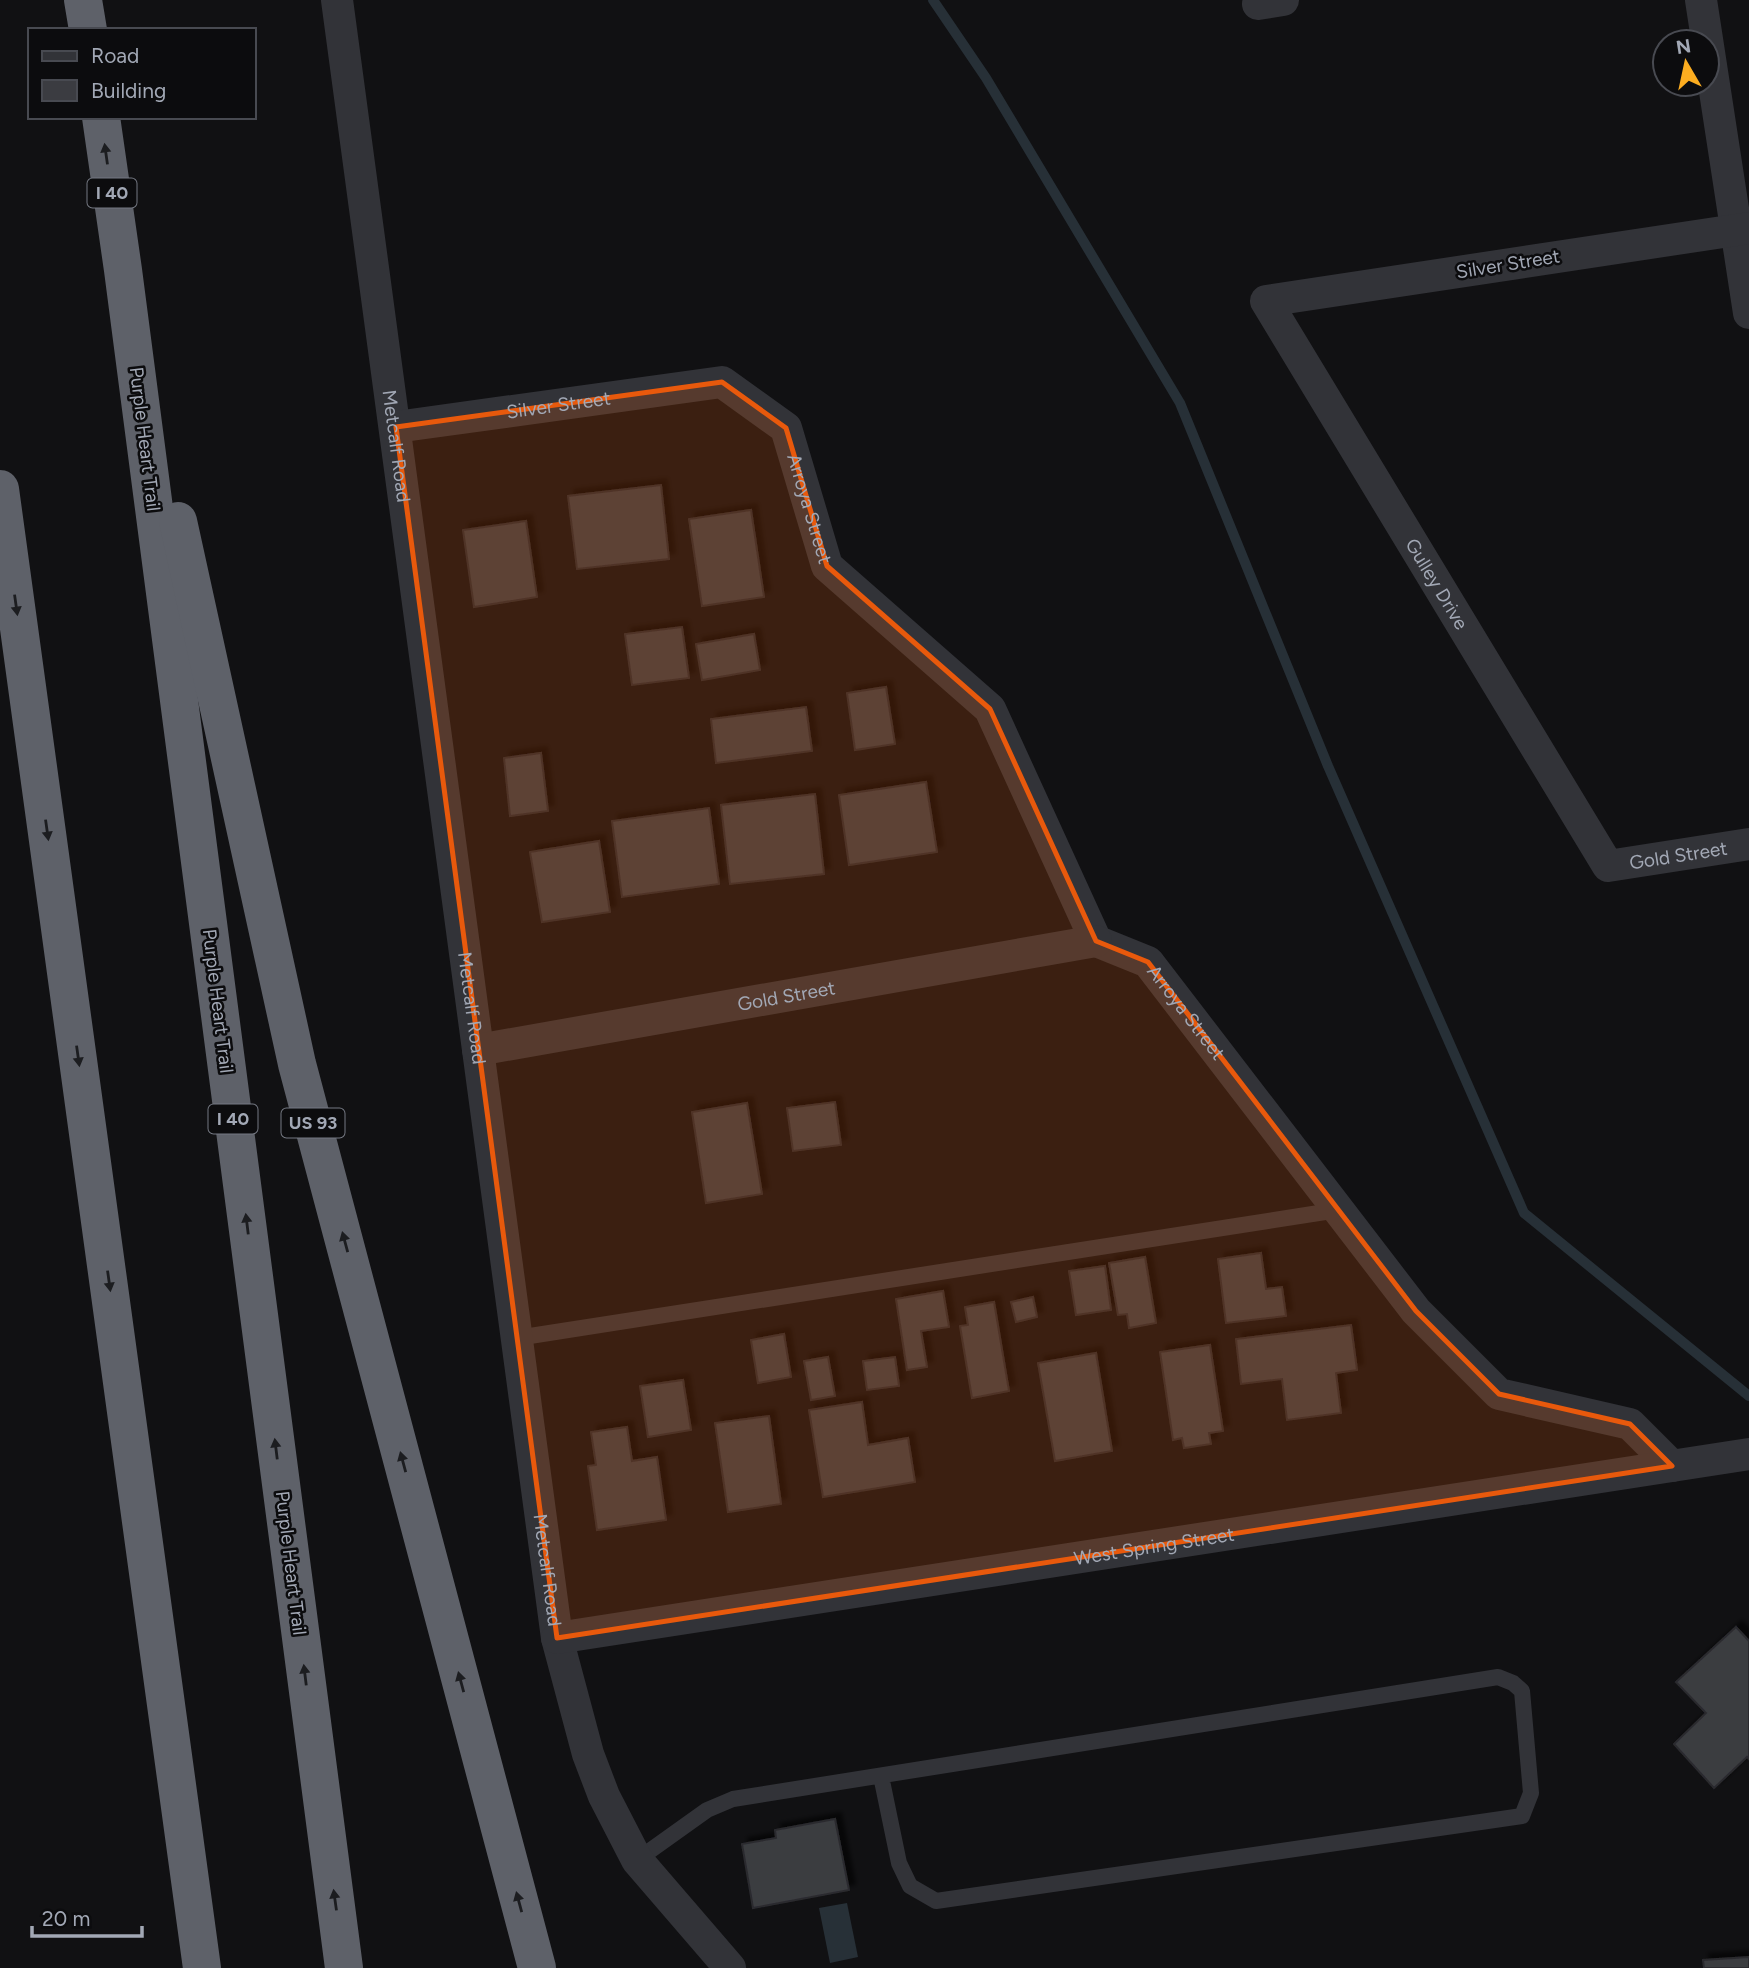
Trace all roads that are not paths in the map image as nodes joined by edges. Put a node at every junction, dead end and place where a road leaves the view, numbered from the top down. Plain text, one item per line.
1 (83, 0) edge
2 (337, 0) edge
3 (1701, 0) edge
4 (88, 28) edge
5 (101, 119) edge
6 (1743, 228) edge
7 (123, 270) junction
8 (1266, 301) joint
9 (1749, 313) edge
10 (722, 382) joint
11 (396, 427) junction
12 (0, 489) edge
13 (1749, 844) edge
14 (1608, 866) joint
15 (1096, 941) junction
16 (478, 1050) junction
17 (1338, 1210) junction
18 (517, 1338) junction
19 (1749, 1454) edge
20 (1672, 1466) junction
21 (557, 1638) junction
22 (881, 1776) junction
23 (637, 1860) junction
24 (202, 1968) edge
25 (344, 1968) edge
26 (537, 1968) edge
27 (730, 1968) edge

1 - 4 highway
2 - 11 street, Metcalf Road
3 - 6 street
7 -> 5 highway, Purple Heart Trail / I 40
6 - 8 street, Silver Street
6 - 9 street
25 -> 7 highway, Purple Heart Trail / I 40
26 -> 7 highway, US 93
8 - 14 street, Gulley Drive
10 - 11 street, Silver Street
10 - 15 street, Arroya Street
11 - 16 street, Metcalf Road
12 -> 24 highway
13 - 14 street, Gold Street
15 - 16 street, Gold Street
15 - 17 street, Arroya Street
16 - 18 street, Metcalf Road
17 - 18 lane
17 - 20 street, Arroya Street
18 - 21 street, Metcalf Road
19 - 20 street, West Spring Street
20 - 21 street, West Spring Street
21 - 23 street, Metcalf Road
22 - 22 lane
22 - 23 lane
23 - 27 street, Metcalf Road

